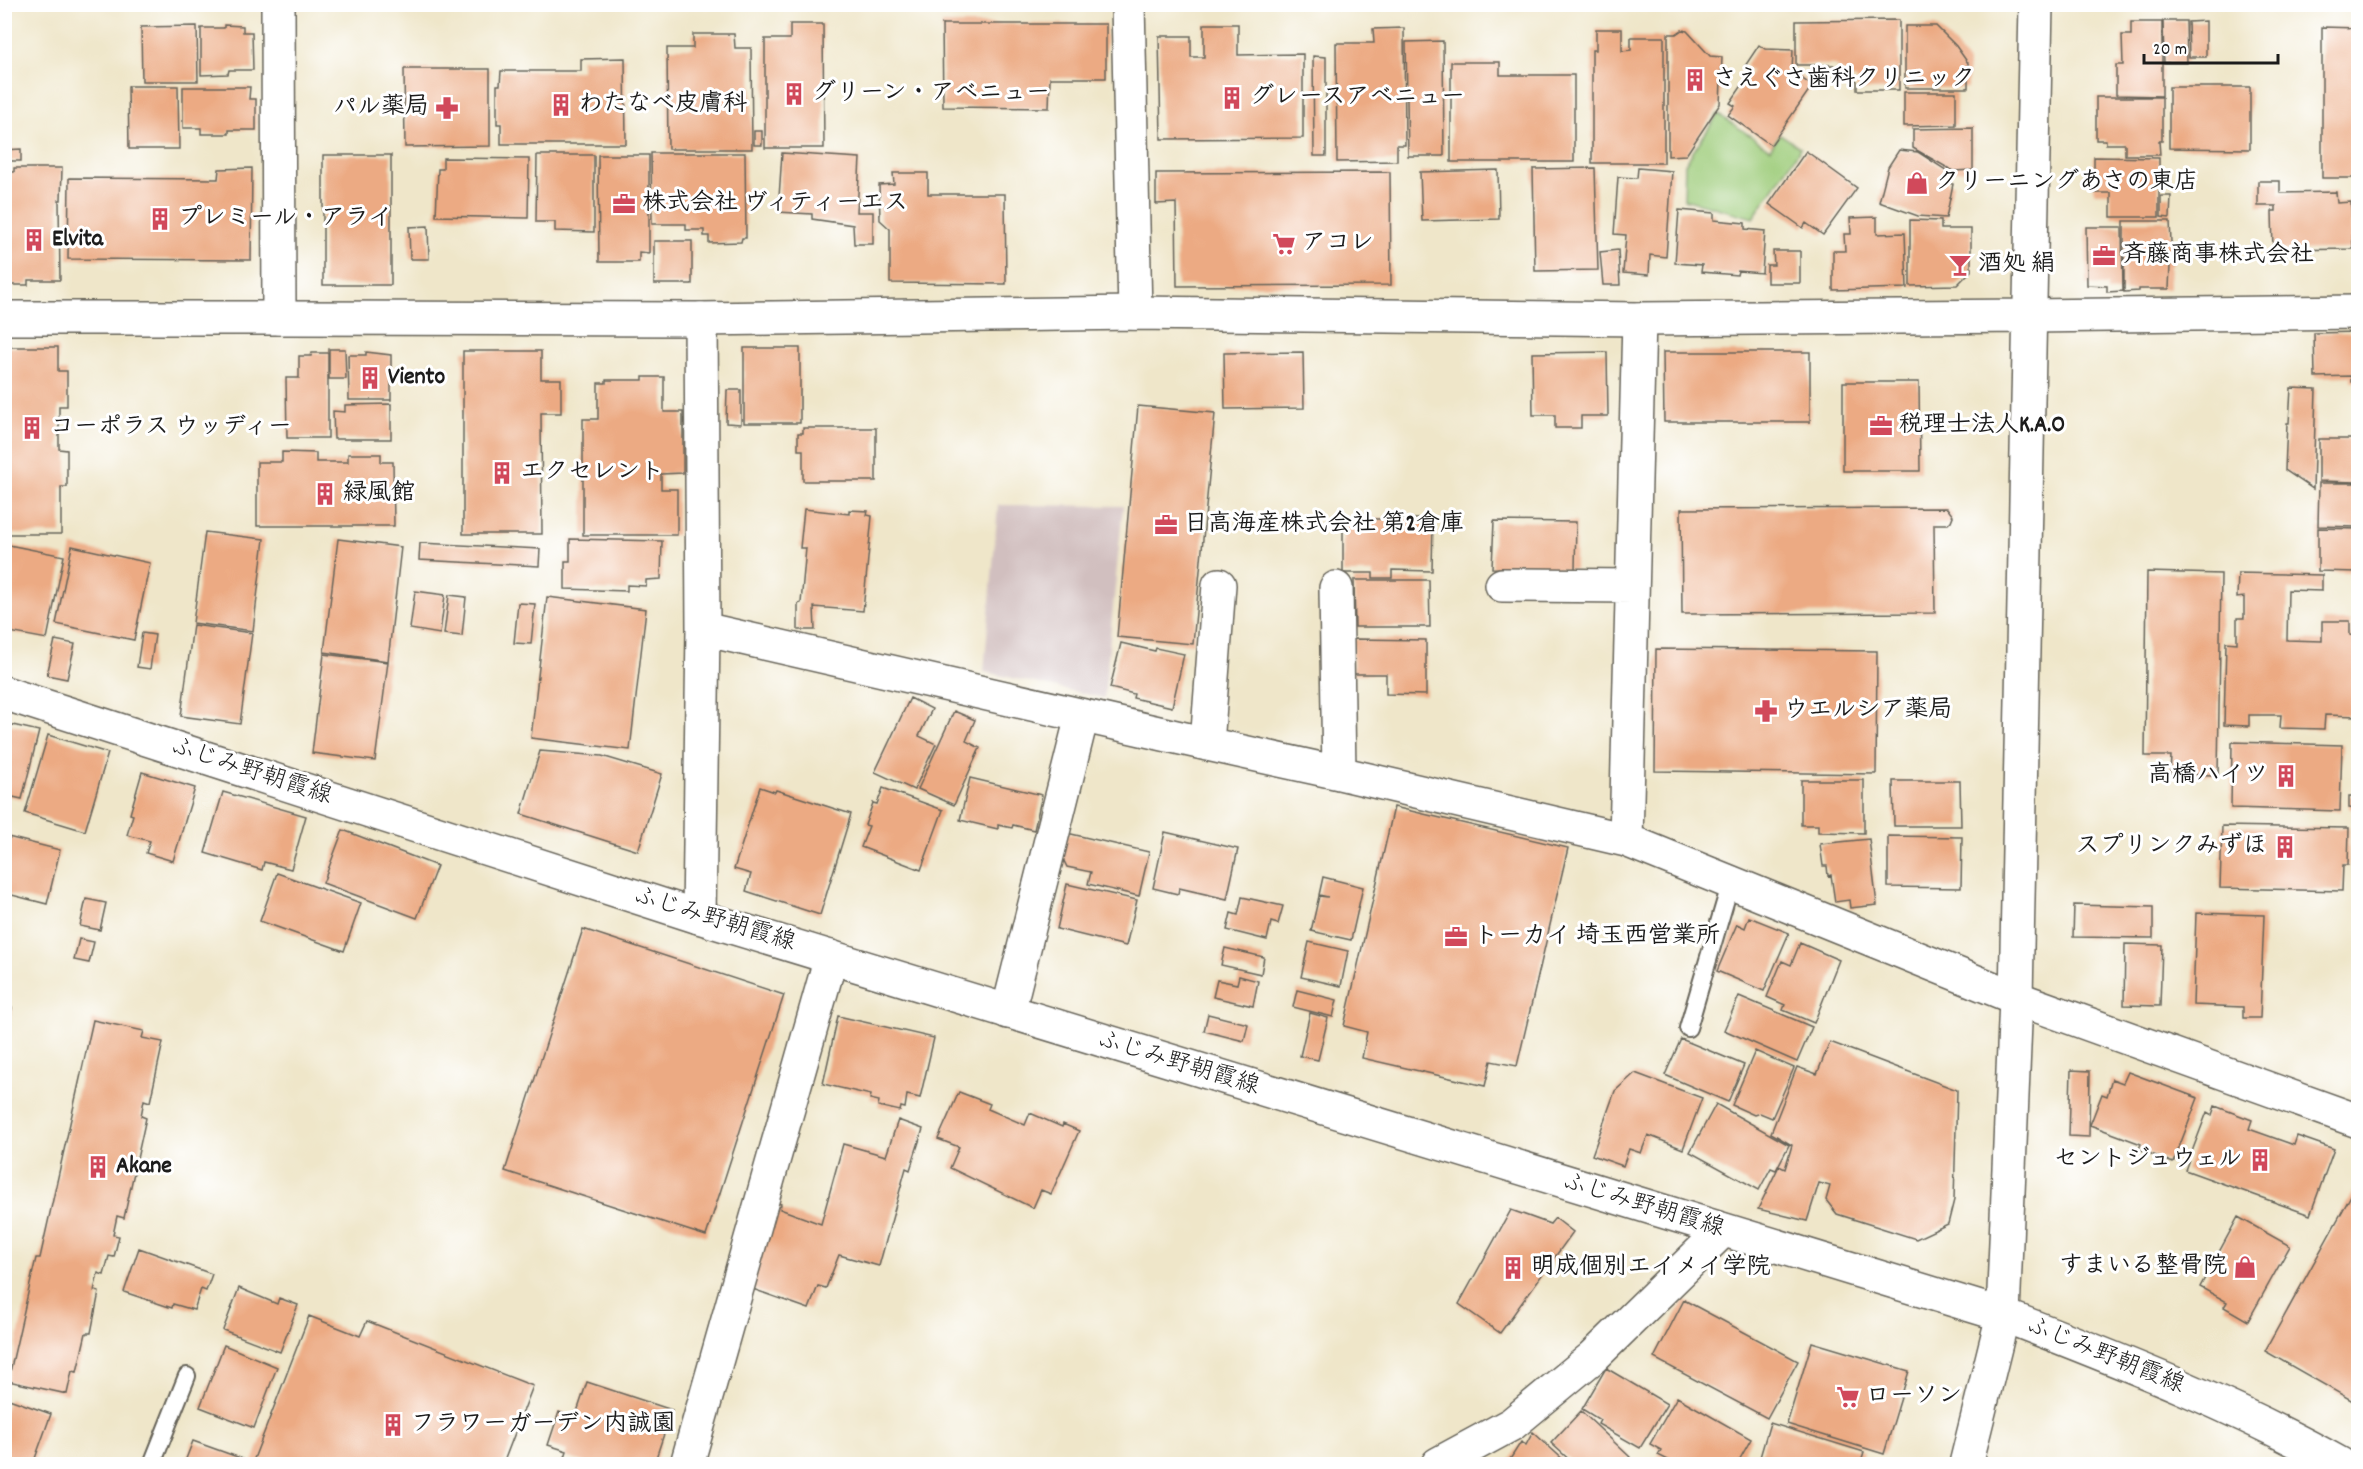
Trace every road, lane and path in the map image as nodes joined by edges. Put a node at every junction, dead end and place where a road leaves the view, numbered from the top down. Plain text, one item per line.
1 (278, 4) edge
2 (1128, 4) edge
3 (2036, 4) edge
4 (2358, 312) edge
5 (1135, 313) junction
6 (2030, 316) junction
7 (4, 318) edge
8 (279, 318) junction
9 (701, 319) junction
10 (1639, 319) junction
11 (1219, 585) dead end
12 (1502, 585) dead end
13 (1632, 586) junction
14 (1336, 588) dead end
15 (703, 629) junction
16 (4, 693) edge
17 (1082, 716) junction
18 (1207, 744) junction
19 (1340, 773) junction
20 (1626, 840) junction
21 (1731, 882) junction
22 (699, 917) junction
23 (831, 957) junction
24 (2016, 998) junction
25 (1008, 1012) junction
26 (1688, 1028) dead end
27 (2358, 1121) edge
28 (1723, 1230) junction
29 (2003, 1315) junction
30 (187, 1376) dead end
31 (152, 1464) edge
32 (687, 1464) edge
33 (1438, 1464) edge
34 (1966, 1464) edge
35 (2340, 1464) edge

1 - 8 street
2 - 5 street
3 - 6 street
4 - 6 street
5 - 9 street
5 - 10 street
6 - 10 street
6 - 24 street
7 - 8 street
8 - 9 street
9 - 15 street
10 - 13 street
11 - 18 street
12 - 13 street
13 - 20 street
14 - 19 street
15 - 17 street
15 - 22 street
16 - 22 street, ふじみ野朝霞線
17 - 18 street
17 - 25 street
18 - 19 street
19 - 20 street
20 - 21 street
21 - 24 street
21 - 26 lane
22 - 23 street, ふじみ野朝霞線
23 - 25 street, ふじみ野朝霞線
23 - 32 street
24 - 27 street
24 - 29 street
25 - 28 street, ふじみ野朝霞線
28 - 29 street, ふじみ野朝霞線
28 - 33 street
29 - 34 street
29 - 35 street, ふじみ野朝霞線
30 - 31 lane

